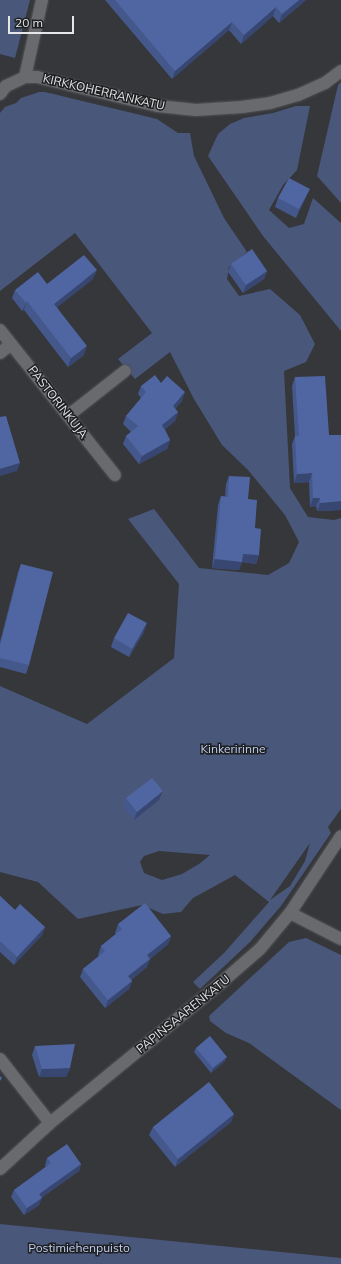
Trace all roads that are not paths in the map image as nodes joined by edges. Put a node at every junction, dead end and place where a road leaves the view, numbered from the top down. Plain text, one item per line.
1 (42, 0) edge
2 (341, 71) edge
3 (25, 77) junction
4 (3, 90) edge
5 (0, 330) edge
6 (11, 344) junction
7 (0, 352) edge
8 (125, 371) dead end
9 (69, 415) junction
10 (115, 475) dead end
11 (341, 836) edge
12 (290, 913) junction
13 (341, 939) edge
14 (0, 1059) edge
15 (50, 1123) junction
16 (0, 1169) edge

1 - 3 street
2 - 3 street, KIRKKOHERRANKATU
3 - 4 street, KIRKKOHERRANKATU
5 - 6 street, PASTORINKUJA
6 - 7 street
6 - 9 street, PASTORINKUJA
8 - 9 street
9 - 10 street, PASTORINKUJA
11 - 12 street, PAPINSAARENKATU
12 - 13 street
12 - 15 street, PAPINSAARENKATU
14 - 15 street
15 - 16 street, PAPINSAARENKATU

